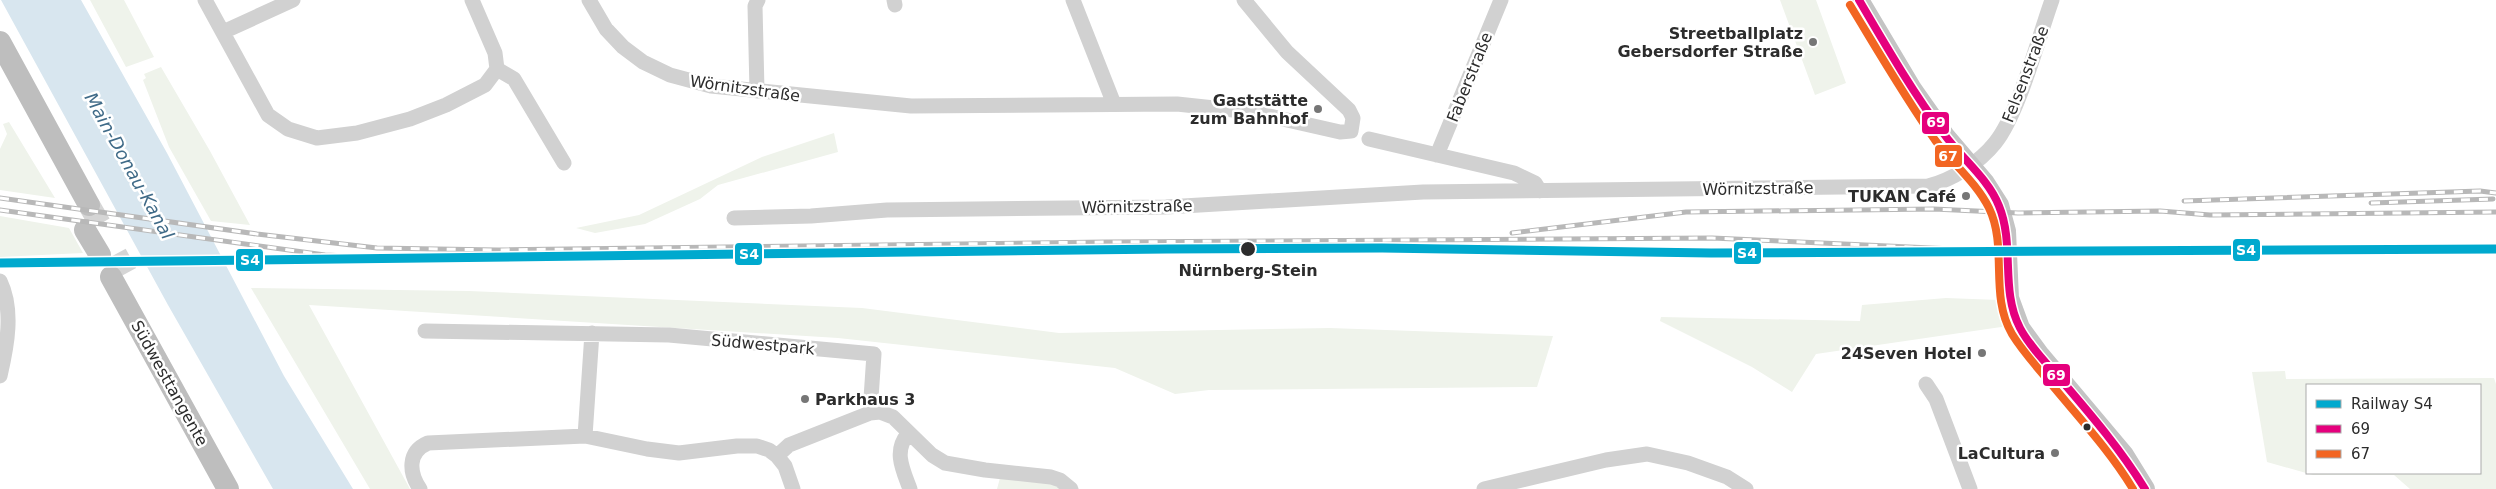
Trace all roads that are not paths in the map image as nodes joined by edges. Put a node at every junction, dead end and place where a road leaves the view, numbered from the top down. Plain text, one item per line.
1 (205, 0) edge
2 (293, 0) edge
3 (472, 0) edge
4 (589, 0) edge
5 (758, 0) edge
6 (1072, 0) edge
7 (1244, 0) edge
8 (1501, 0) edge
9 (1859, 0) edge
10 (2052, 0) edge
11 (222, 32) junction
12 (0, 42) edge
13 (497, 69) junction
14 (0, 74) edge
15 (757, 91) junction
16 (1114, 104) junction
17 (1369, 140) dead end
18 (1437, 154) junction
19 (564, 163) dead end
20 (1970, 165) junction
21 (1540, 191) junction
22 (734, 218) dead end
23 (94, 230) tunnel mouth
24 (108, 255) tunnel mouth
25 (0, 281) edge
26 (425, 331) dead end
27 (592, 333) junction
28 (0, 376) edge
29 (1926, 384) dead end
30 (870, 413) junction
31 (908, 434) junction
32 (585, 436) junction
33 (776, 456) junction
34 (1513, 486) edge
35 (228, 489) edge
36 (245, 489) edge
37 (420, 489) edge
38 (793, 489) edge
39 (910, 489) edge
40 (1071, 489) edge
41 (1484, 489) edge
42 (1746, 489) edge
43 (1970, 489) edge
44 (2145, 489) edge

1 - 11 street
2 - 11 street
3 - 13 street
4 - 15 street, Wörnitzstraße
5 - 15 street
6 - 16 street
7 - 16 street, Wörnitzstraße
8 - 18 street, Faberstraße
9 - 20 main road
10 - 20 street, Felsenstraße
11 - 13 street
12 - 14 highway
13 - 19 street
15 - 16 street, Wörnitzstraße
17 - 18 street
18 - 21 street
20 - 21 street, Wörnitzstraße
20 - 44 main road
21 - 22 street, Wörnitzstraße
23 - 24 highway
25 - 28 street
26 - 27 street, Südwestpark
27 - 30 street, Südwestpark
27 - 32 street
29 - 43 street
30 - 31 street
30 - 33 street
31 - 39 street
31 - 40 street
32 - 33 street
32 - 37 street
33 - 38 street
34 - 41 street
34 - 42 street
35 - 36 highway, Südwesttangente

